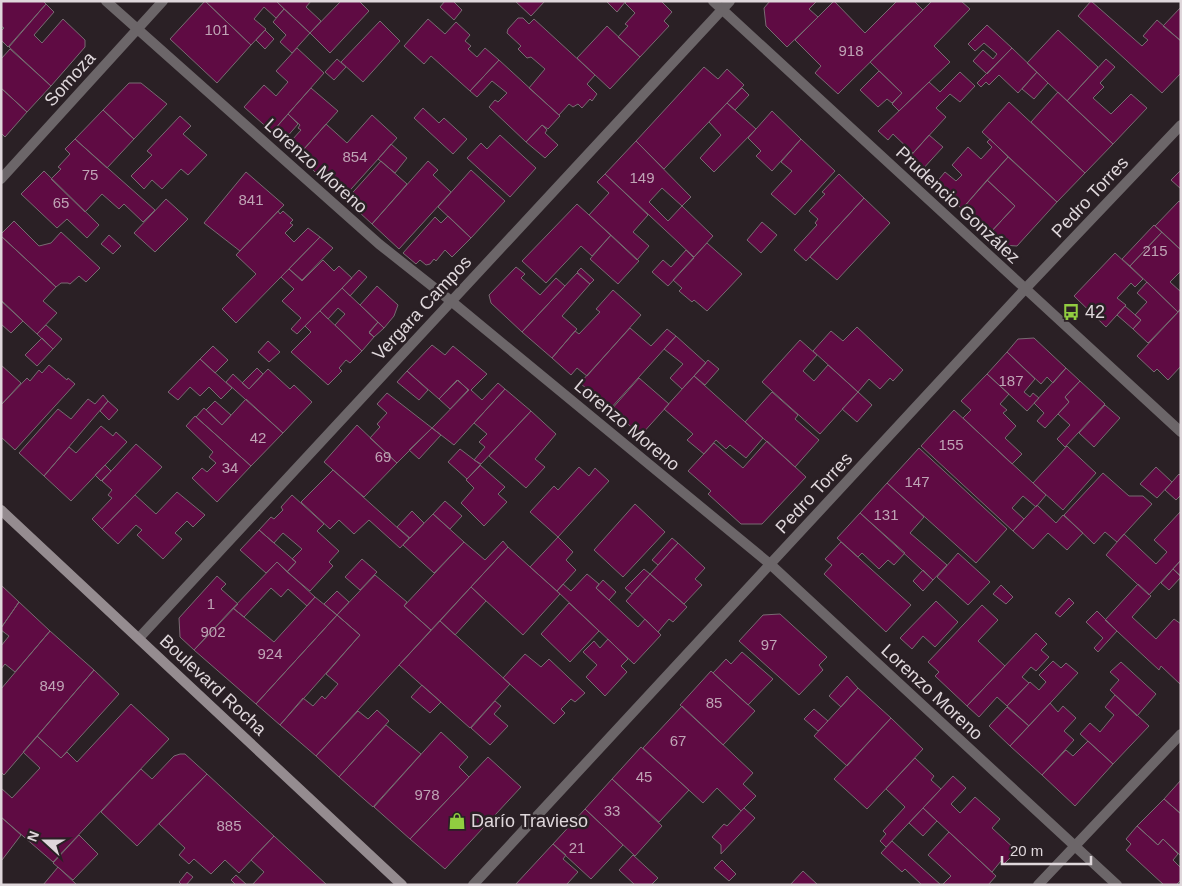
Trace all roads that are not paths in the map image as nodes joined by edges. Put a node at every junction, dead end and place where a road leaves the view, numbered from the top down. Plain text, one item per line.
1 (106, 1) edge
2 (164, 1) edge
3 (713, 1) edge
4 (730, 1) edge
5 (722, 10) junction
6 (137, 30) junction
7 (1181, 125) edge
8 (1, 179) edge
9 (1025, 289) junction
10 (451, 301) junction
11 (1181, 432) edge
12 (1, 510) edge
13 (770, 564) junction
14 (139, 638) junction
15 (1181, 734) edge
16 (1074, 845) junction
17 (402, 885) edge
18 (473, 885) edge
19 (1038, 885) edge
20 (1117, 885) edge

1 - 6 street, Lorenzo Moreno
2 - 6 street, Somoza
3 - 5 street, Prudencio González
4 - 5 street, Vergara Campos
5 - 9 street, Prudencio González
5 - 10 street, Vergara Campos
6 - 8 street, Somoza
6 - 10 street, Lorenzo Moreno
7 - 9 street, Pedro Torres
9 - 11 street, Prudencio González
9 - 13 street, Pedro Torres
10 - 13 street, Lorenzo Moreno
10 - 14 street, Vergara Campos
12 - 14 main road, Boulevard Rocha
13 - 16 street, Lorenzo Moreno
13 - 18 street, Pedro Torres
14 - 17 main road, Boulevard Rocha
15 - 16 street
16 - 19 street
16 - 20 street, Lorenzo Moreno

